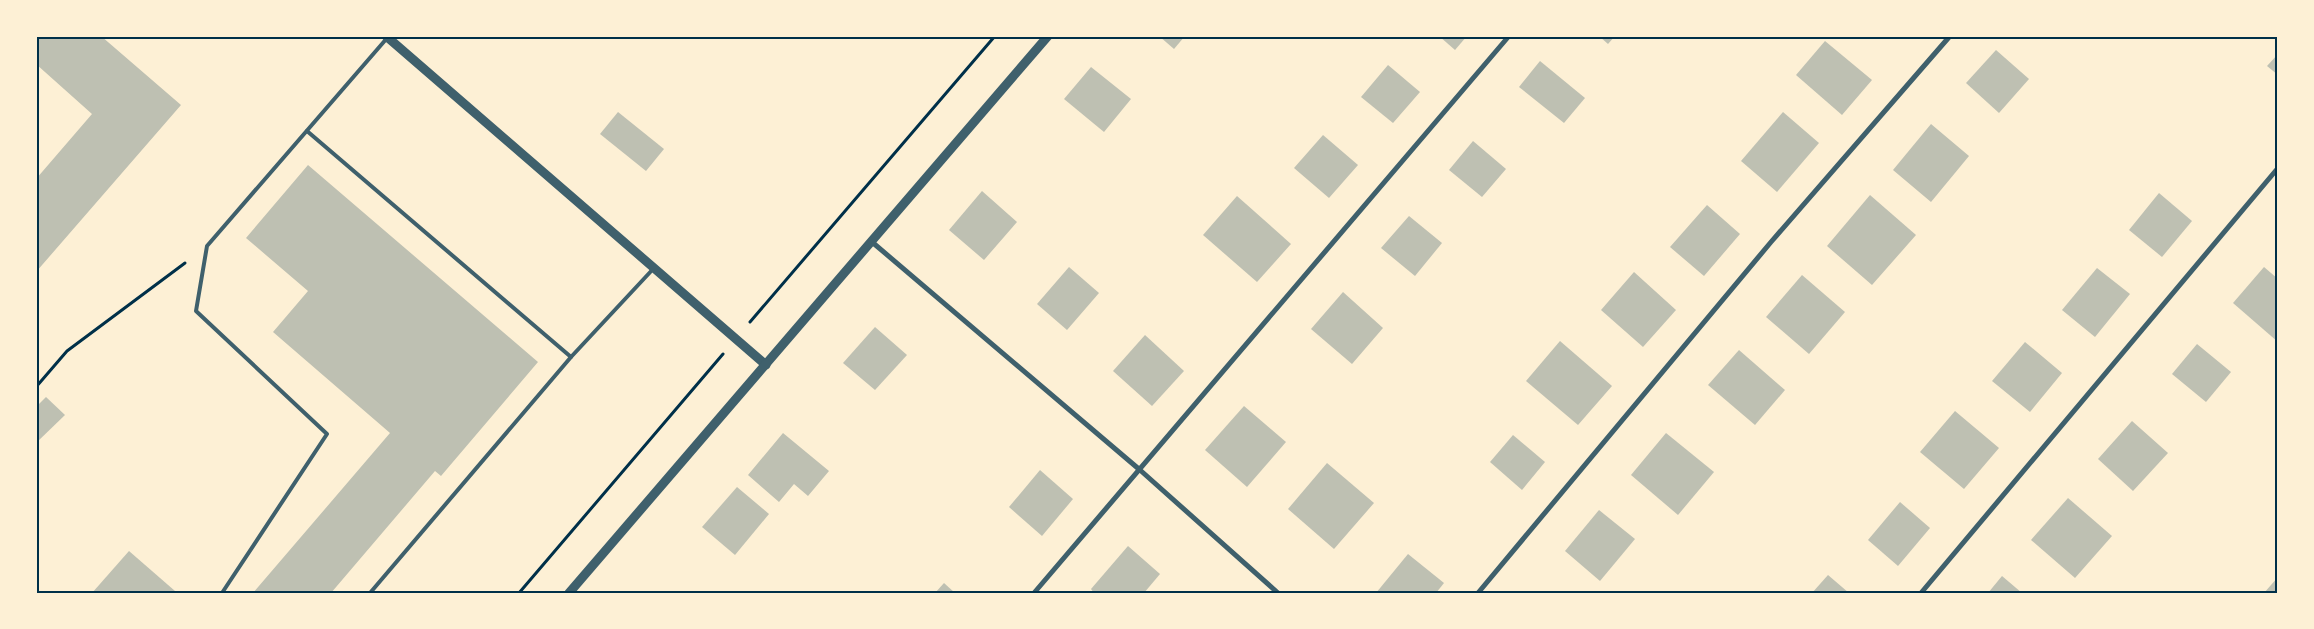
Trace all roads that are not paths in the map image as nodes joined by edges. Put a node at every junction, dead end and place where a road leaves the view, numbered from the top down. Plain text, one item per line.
1 (1048, 36) edge
2 (1509, 36) edge
3 (1950, 36) edge
4 (387, 37) edge
5 (307, 132) junction
6 (2278, 168) edge
7 (872, 242) junction
8 (654, 268) junction
9 (571, 357) junction
10 (766, 365) junction
11 (1140, 470) junction
12 (222, 593) edge
13 (370, 593) edge
14 (569, 593) edge
15 (1034, 593) edge
16 (1278, 593) edge
17 (1478, 593) edge
18 (1921, 593) edge

1 - 7 street
2 - 11 street
3 - 17 street
4 - 5 lane
4 - 8 street
5 - 9 lane
5 - 12 lane
6 - 18 street
7 - 10 street
7 - 11 street
8 - 9 lane
8 - 10 street
9 - 13 lane
10 - 14 street
11 - 15 street
11 - 16 street

